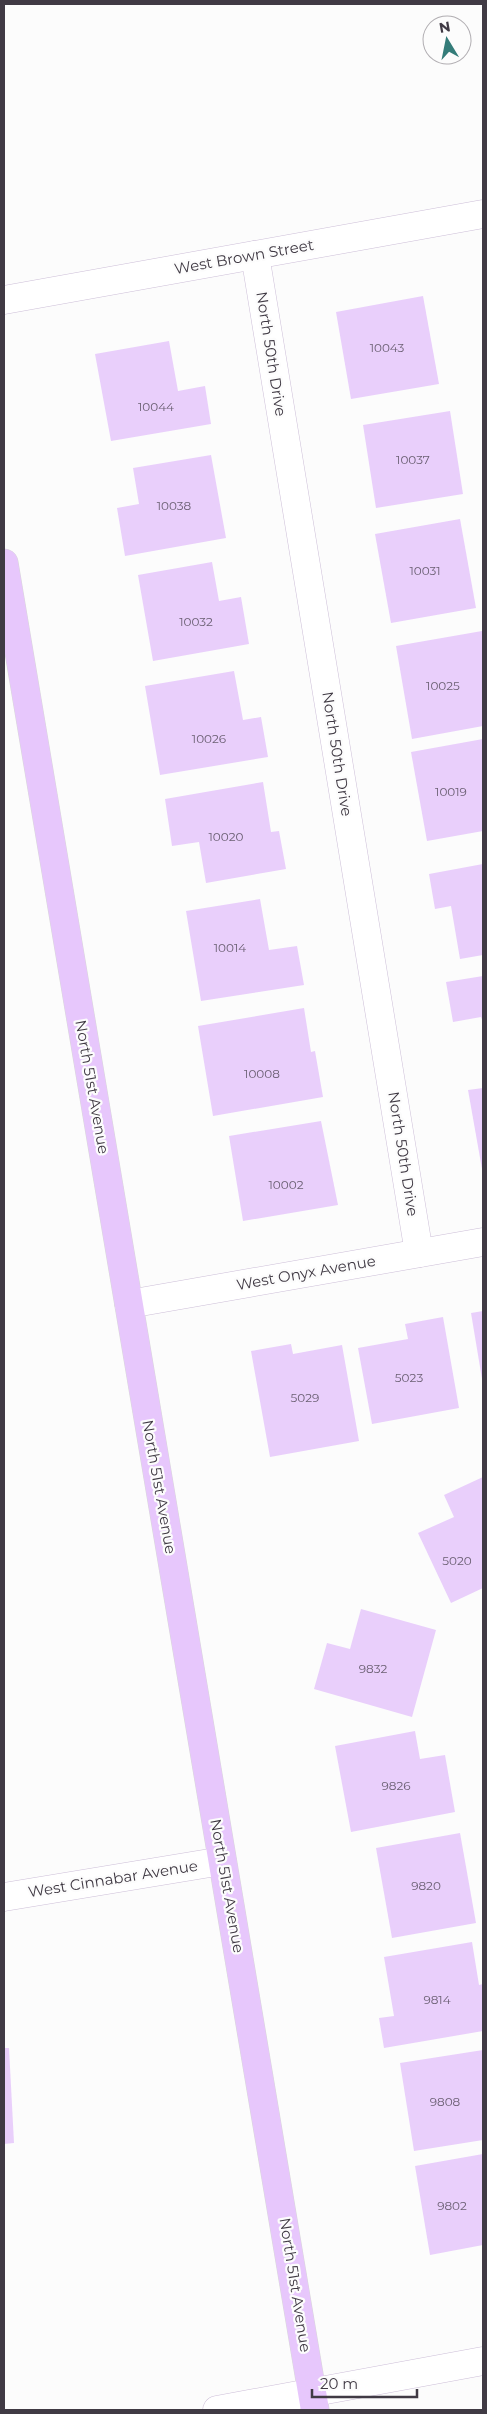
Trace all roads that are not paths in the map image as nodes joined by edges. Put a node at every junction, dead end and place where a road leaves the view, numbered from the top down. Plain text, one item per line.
1 (483, 214) edge
2 (255, 255) junction
3 (4, 300) edge
4 (4, 563) edge
5 (483, 1242) edge
6 (419, 1253) junction
7 (129, 1304) junction
8 (222, 1861) junction
9 (4, 1897) edge
10 (483, 2361) edge
11 (314, 2402) edge
12 (217, 2410) edge

1 - 2 street, West Brown Street
2 - 3 street, West Brown Street
2 - 6 street, North 50th Drive
4 - 7 main road, North 51st Avenue
5 - 6 street, West Onyx Avenue
6 - 7 street, West Onyx Avenue
7 - 8 main road, North 51st Avenue
8 - 9 street, West Cinnabar Avenue
8 - 11 main road, North 51st Avenue
10 - 11 street
11 - 12 street

